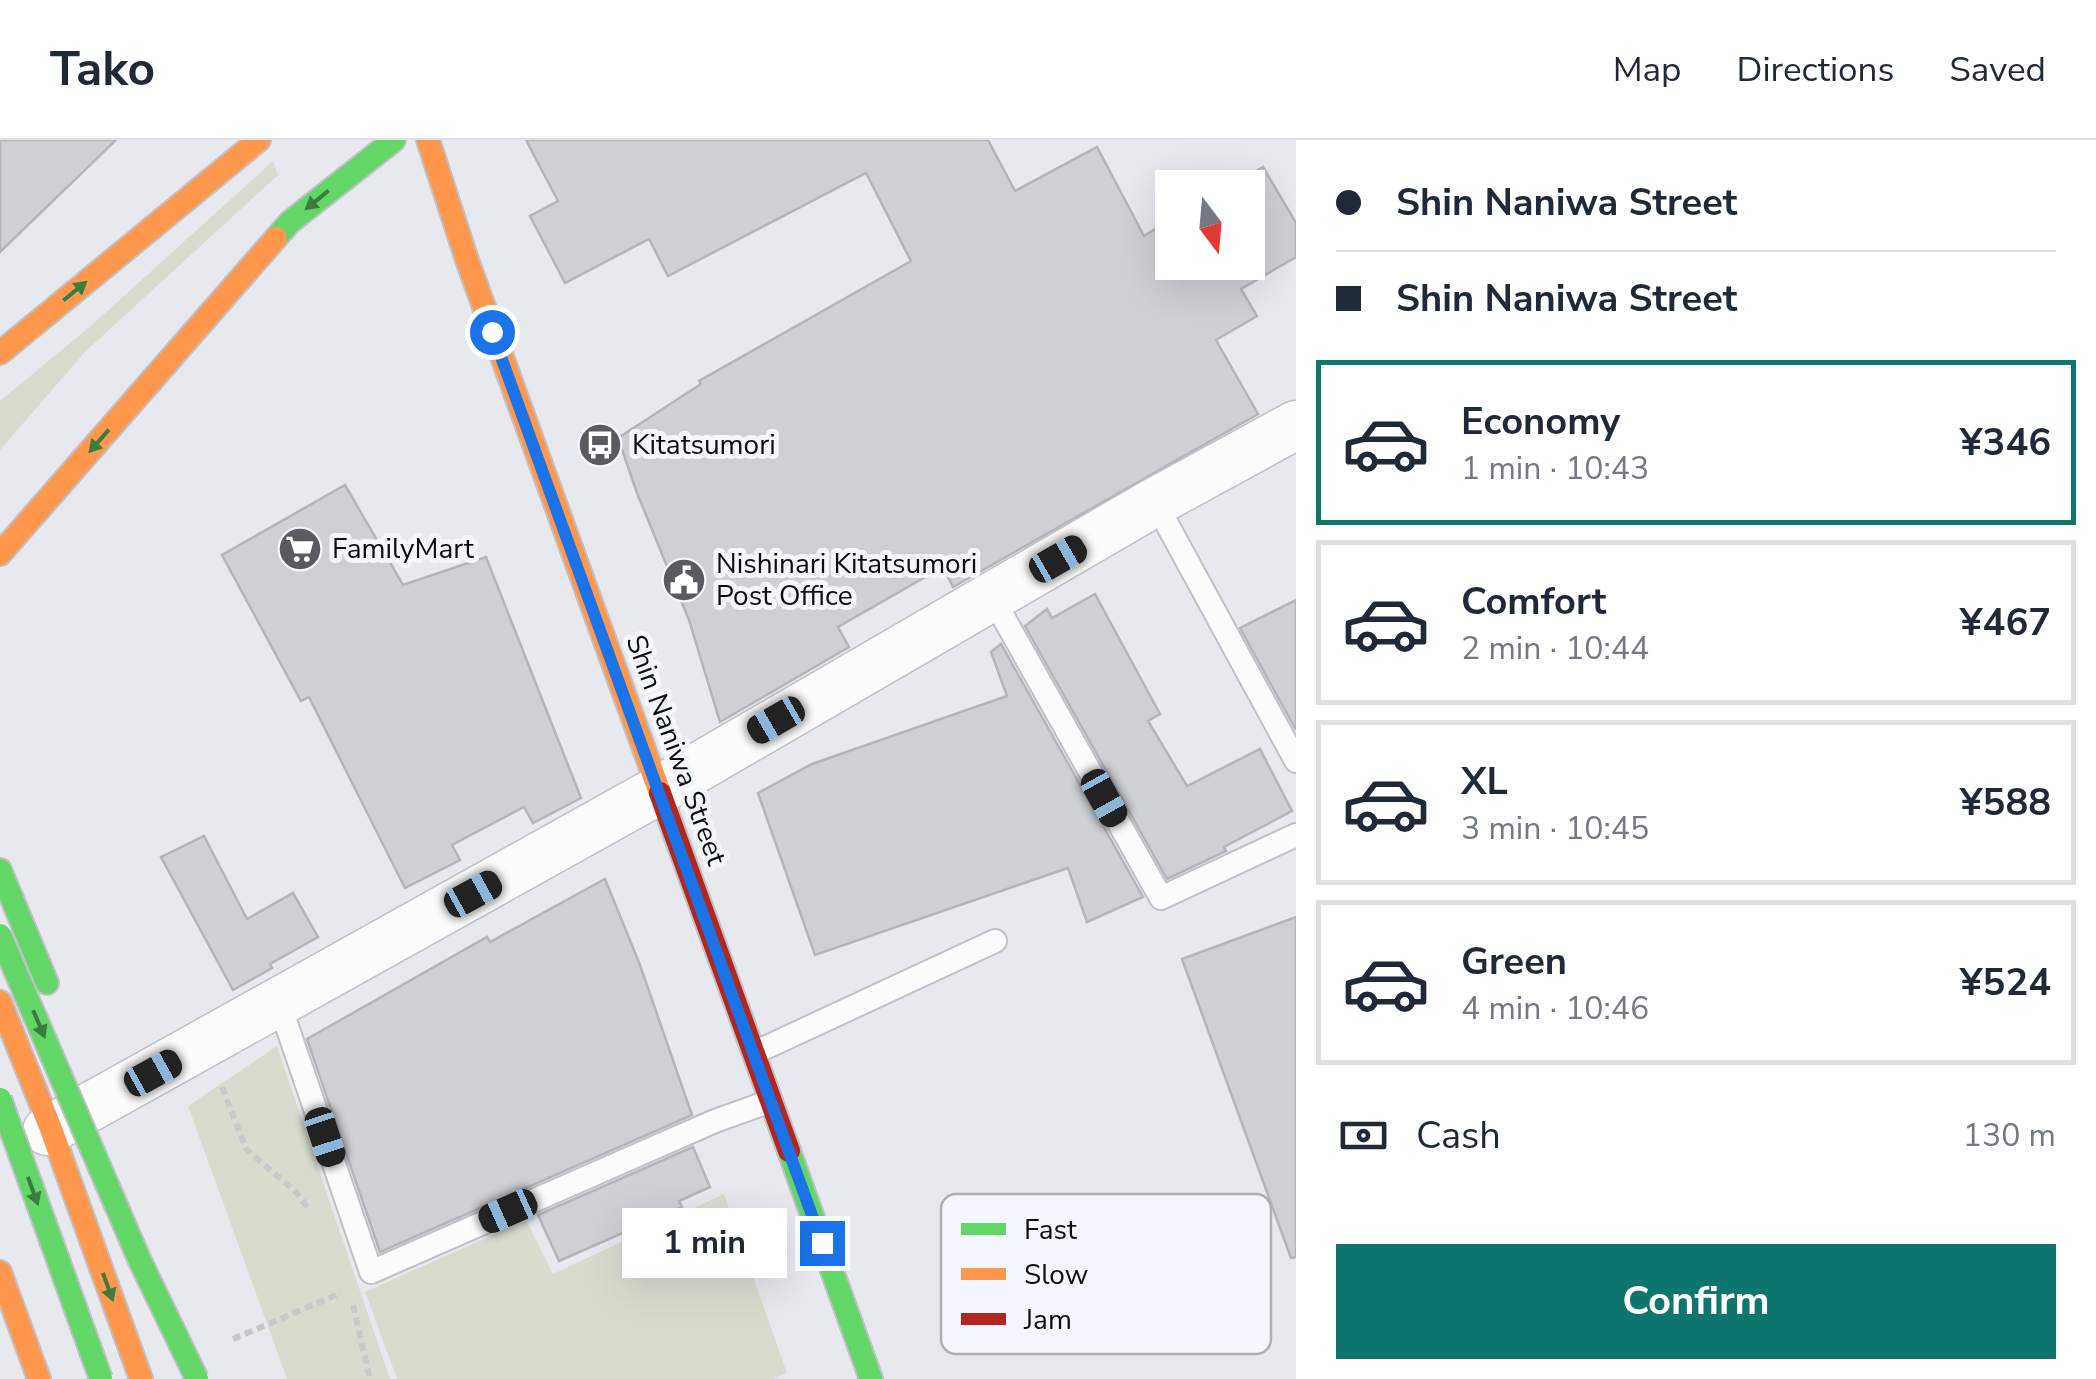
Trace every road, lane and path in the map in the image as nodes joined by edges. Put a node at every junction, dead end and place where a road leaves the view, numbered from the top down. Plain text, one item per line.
1 (259, 140) edge
2 (394, 140) edge
3 (428, 140) edge
4 (0, 353) edge
5 (1296, 425) edge
6 (68, 477) junction
7 (17, 498) dead end
8 (1155, 502) junction
9 (0, 554) edge
10 (992, 597) junction
11 (1296, 761) edge
12 (659, 790) junction
13 (1296, 835) edge
14 (0, 870) edge
15 (0, 934) edge
16 (995, 941) dead end
17 (52, 996) dead end
18 (0, 1002) edge
19 (280, 1002) junction
20 (206, 1044) junction
21 (754, 1053) junction
22 (89, 1086) junction
23 (0, 1099) edge
24 (771, 1101) junction
25 (51, 1129) junction
26 (0, 1157) edge
27 (312, 1214) dead end
28 (0, 1272) edge
29 (223, 1344) dead end
30 (39, 1379) edge
31 (102, 1379) edge
32 (141, 1379) edge
33 (194, 1379) edge
34 (370, 1379) edge
35 (871, 1379) edge

4 -> 1 main road
2 -> 6 main road
3 - 12 main road, Shin Naniwa Street
5 - 8 street
6 - 7 main road
6 - 9 main road
8 - 10 street
8 - 11 lane
10 - 12 street
10 - 13 lane
12 - 19 street
12 - 21 main road, Shin Naniwa Street
14 - 17 main road
15 -> 33 main road, bridge
16 - 21 lane
18 - 25 main road
19 - 20 street
19 - 24 lane
20 - 22 street
20 - 27 path
21 - 24 main road, Shin Naniwa Street
22 - 25 street
22 - 33 main road
23 -> 31 main road, bridge
24 - 35 main road, Shin Naniwa Street
25 - 26 street
25 -> 32 main road
28 - 30 main road
29 - 34 path

